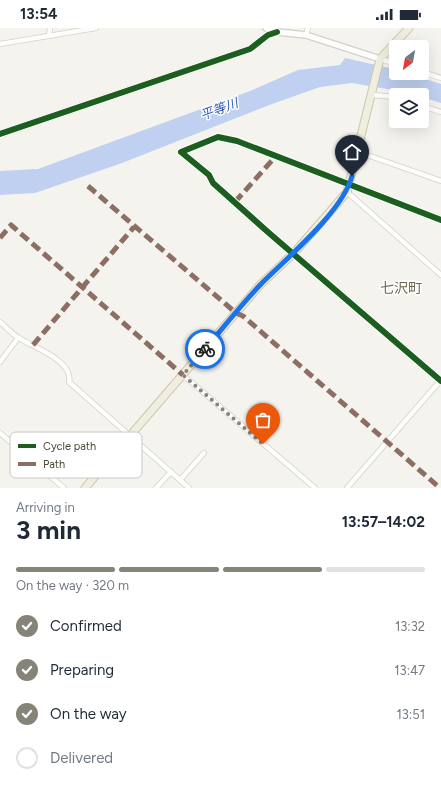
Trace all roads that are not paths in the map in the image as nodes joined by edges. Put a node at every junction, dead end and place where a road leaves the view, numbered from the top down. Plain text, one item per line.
1 (50, 28) edge
2 (96, 28) edge
3 (266, 28) edge
4 (308, 28) edge
5 (409, 28) edge
6 (278, 32) junction
7 (306, 35) junction
8 (49, 36) junction
9 (0, 44) edge
10 (380, 60) junction
11 (389, 62) edge
12 (429, 74) edge
13 (441, 78) edge
14 (372, 94) junction
15 (389, 96) edge
16 (429, 108) edge
17 (441, 112) edge
18 (0, 134) edge
19 (357, 154) junction
20 (441, 181) edge
21 (348, 189) junction
22 (441, 220) edge
23 (294, 253) junction
24 (441, 275) edge
25 (0, 322) edge
26 (18, 338) junction
27 (0, 362) edge
28 (183, 375) junction
29 (441, 381) edge
30 (124, 432) edge
31 (134, 432) edge
32 (0, 433) edge
33 (10, 442) edge
34 (142, 447) edge
35 (204, 453) dead end
36 (171, 472) junction
37 (52, 478) edge
38 (94, 478) edge
39 (180, 480) junction
40 (64, 488) edge
41 (85, 488) edge
42 (156, 488) edge
43 (189, 488) edge
44 (315, 488) edge
45 (347, 488) edge

1 - 8 street
2 - 8 street
3 - 6 street
4 - 7 street
5 - 10 highway
6 - 7 street
6 - 18 street
7 - 10 street
8 - 9 street
10 - 11 street
10 - 14 highway
12 - 13 street
14 - 15 street
14 - 19 highway
16 - 17 street
19 - 20 street
19 - 21 highway
21 - 22 street
21 - 23 highway
21 - 23 street
21 - 24 street
23 - 28 highway
23 - 29 street
25 - 26 street
26 - 27 street
26 - 30 street
28 - 31 highway
28 - 44 street
29 - 45 street
32 - 33 street
34 - 36 street
35 - 39 street
36 - 39 street
36 - 42 street
37 - 40 street
38 - 41 highway
39 - 43 street

